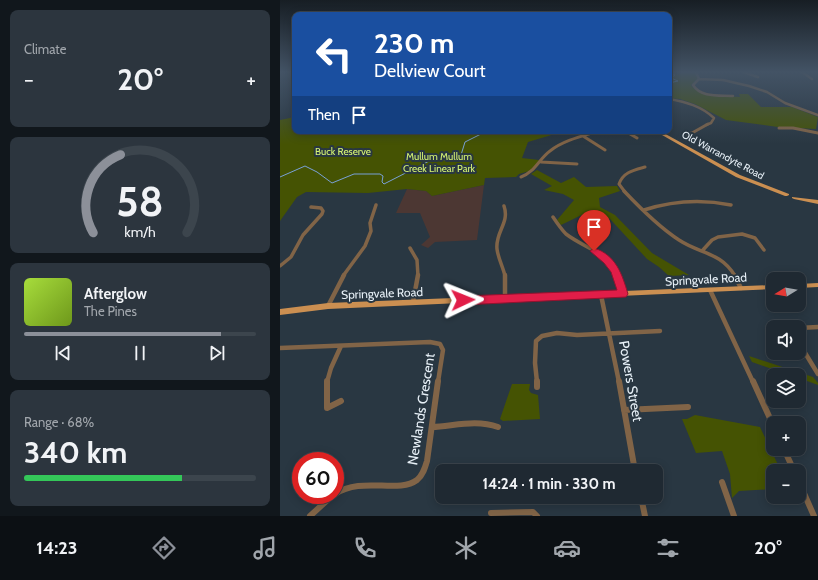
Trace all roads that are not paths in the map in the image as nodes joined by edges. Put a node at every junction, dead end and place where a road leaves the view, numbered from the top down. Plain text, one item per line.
1 (774, 96) edge
2 (672, 99) edge
3 (818, 115) edge
4 (779, 128) dead end
5 (818, 133) edge
6 (589, 134) edge
7 (630, 134) edge
8 (663, 134) edge
9 (687, 134) dead end
10 (583, 136) junction
11 (637, 138) dead end
12 (605, 150) dead end
13 (541, 162) junction
14 (577, 164) dead end
15 (645, 167) dead end
16 (521, 177) dead end
17 (818, 202) edge
18 (731, 205) dead end
19 (376, 206) dead end
20 (504, 206) dead end
21 (311, 207) dead end
22 (644, 210) junction
23 (553, 217) dead end
24 (410, 248) dead end
25 (764, 250) dead end
26 (702, 251) junction
27 (280, 266) edge
28 (818, 285) edge
29 (806, 286) edge
30 (766, 287) edge
31 (740, 288) junction
32 (710, 290) junction
33 (623, 294) junction
34 (602, 295) junction
35 (505, 299) junction
36 (413, 302) junction
37 (328, 306) junction
38 (280, 312) edge
39 (818, 327) edge
40 (806, 328) edge
41 (660, 331) dead end
42 (610, 334) junction
43 (341, 346) junction
44 (280, 348) edge
45 (806, 354) edge
46 (818, 374) edge
47 (537, 387) dead end
48 (341, 401) dead end
49 (688, 407) dead end
50 (624, 410) junction
51 (769, 416) edge
52 (432, 427) junction
53 (498, 427) dead end
54 (634, 464) edge
55 (722, 482) dead end
56 (344, 490) edge
57 (806, 498) edge
58 (323, 504) edge
59 (642, 504) edge
60 (491, 513) dead end
61 (310, 516) edge
62 (537, 516) edge
63 (645, 516) edge
64 (734, 516) edge
65 (814, 516) edge

1 - 3 street
2 - 9 street
4 - 5 street
6 - 10 street
7 - 11 street
8 - 17 main road, Old Warrandyte Road
10 - 12 street
10 - 13 street
13 - 14 street
13 - 16 street
15 - 22 street
18 - 22 street
19 - 37 street
20 - 35 street
21 - 27 street
22 - 26 street
23 - 33 street
24 - 36 street
25 - 26 street
26 - 31 street
28 - 29 main road
30 - 31 main road, Springvale Road
31 - 32 main road, Springvale Road
32 - 33 main road, Springvale Road
32 - 51 street
33 - 34 main road, Springvale Road
34 - 35 main road, Springvale Road
34 - 42 street, Powers Street
35 - 36 main road, Springvale Road
36 - 37 main road, Springvale Road
37 - 38 main road, Springvale Road
39 - 40 street
41 - 42 street
42 - 47 street
42 - 50 street, Powers Street
43 - 44 street, Newlands Crescent
43 - 48 street
43 - 52 street, Newlands Crescent
45 - 46 street
49 - 50 street
50 - 54 street, Powers Street
52 - 53 street
52 - 56 street, Newlands Crescent
55 - 64 street
57 - 65 street
58 - 61 street, Newlands Crescent
59 - 63 street
60 - 62 street

